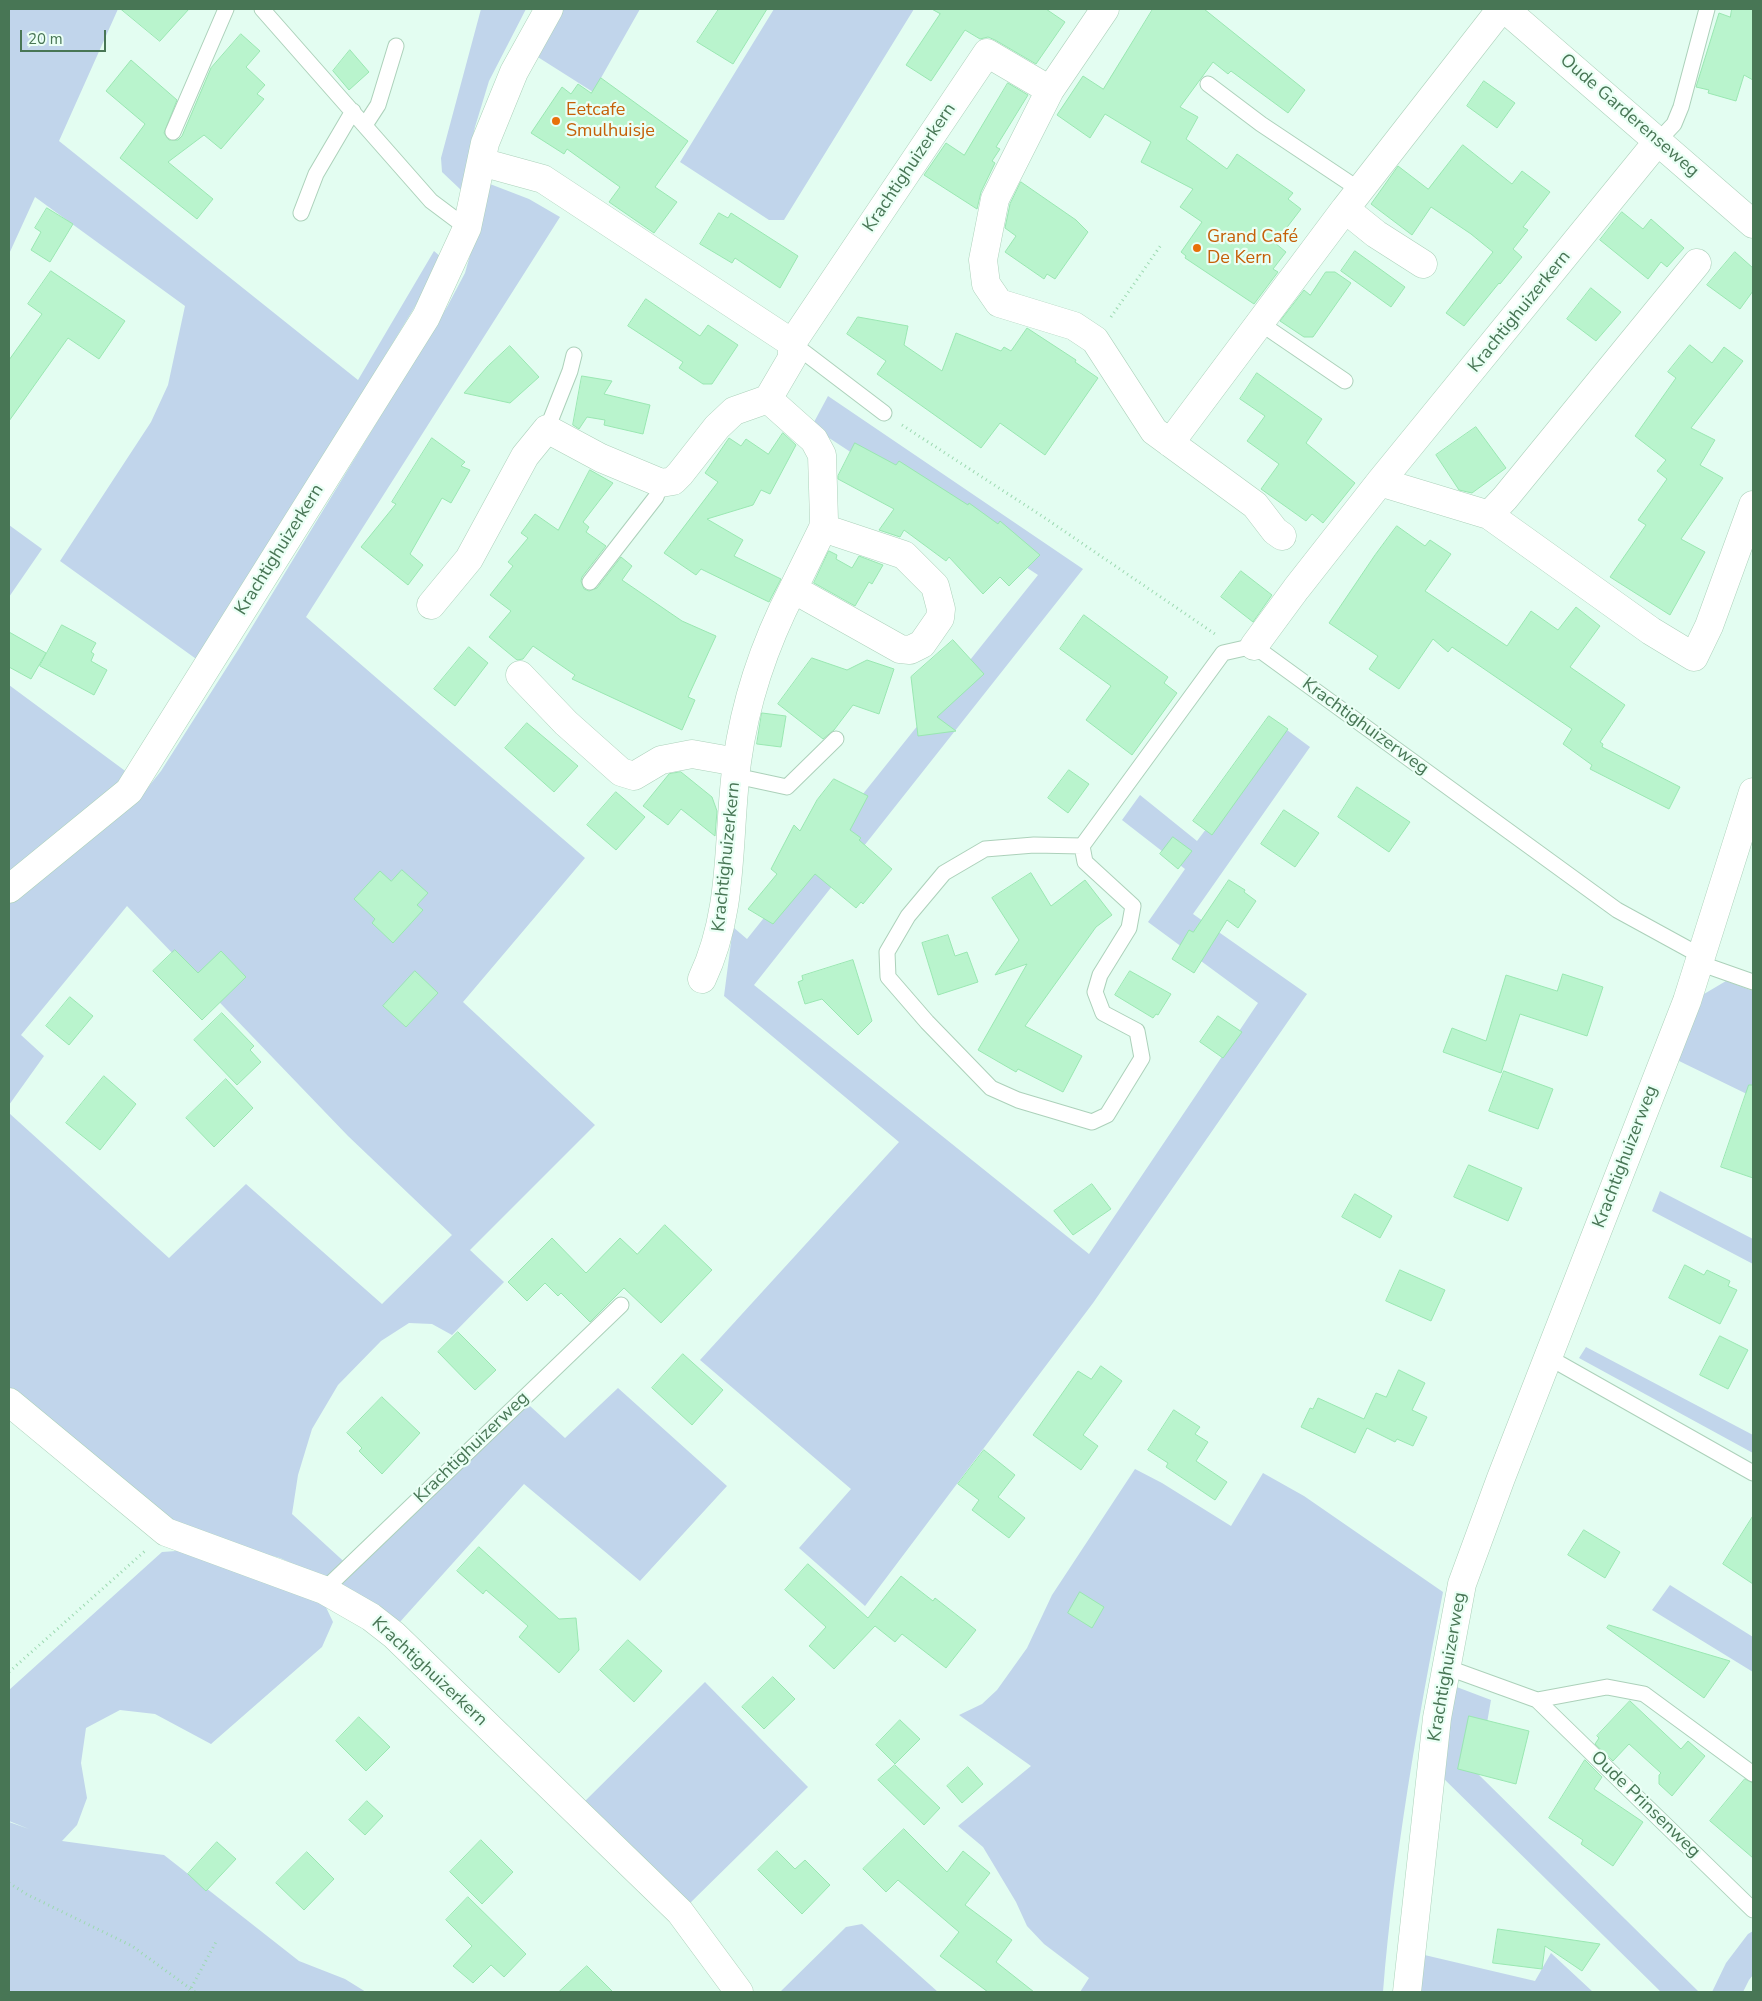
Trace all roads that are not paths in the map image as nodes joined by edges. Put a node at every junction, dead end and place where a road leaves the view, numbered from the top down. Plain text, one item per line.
1 (226, 9) edge
2 (262, 9) edge
3 (549, 9) edge
4 (1105, 9) edge
5 (1503, 9) edge
6 (1707, 9) edge
7 (396, 46) dead end
8 (1208, 84) dead end
9 (1050, 90) junction
10 (353, 111) junction
11 (365, 125) junction
12 (173, 132) dead end
13 (1658, 142) junction
14 (481, 162) junction
15 (1352, 200) junction
16 (301, 213) dead end
17 (1753, 224) edge
18 (467, 228) junction
19 (1696, 263) dead end
20 (1423, 264) dead end
21 (1260, 322) junction
22 (792, 343) junction
23 (574, 355) dead end
24 (1345, 381) dead end
25 (768, 399) junction
26 (884, 413) road end
27 (547, 429) junction
28 (1170, 444) junction
29 (1380, 482) junction
30 (661, 483) junction
31 (1753, 505) edge
32 (1489, 515) junction
33 (823, 528) junction
34 (1282, 536) dead end
35 (590, 582) dead end
36 (793, 589) junction
37 (431, 605) dead end
38 (1246, 648) junction
39 (520, 675) dead end
40 (836, 739) dead end
41 (736, 769) junction
42 (1753, 792) edge
43 (1082, 846) junction
44 (9, 889) edge
45 (1700, 960) junction
46 (702, 979) dead end
47 (1753, 982) edge
48 (621, 1305) dead end
49 (1548, 1356) junction
50 (9, 1402) edge
51 (1753, 1472) edge
52 (324, 1590) junction
53 (1446, 1667) junction
54 (1536, 1700) junction
55 (1753, 1774) edge
56 (1753, 1910) edge
57 (739, 1992) edge
58 (1407, 1992) edge

1 - 12 lane
2 - 10 lane
3 - 14 street, Krachtighuizerkern
4 - 9 street
5 - 13 street, Oude Garderenseweg
5 - 15 street
6 - 13 lane
7 - 11 lane
8 - 15 lane
9 - 22 street, Krachtighuizerkern
9 - 28 street
10 - 11 lane
10 - 16 lane
11 - 18 lane
13 - 17 street, Oude Garderenseweg
13 - 29 street, Krachtighuizerkern
14 - 18 street, Krachtighuizerkern
14 - 22 street
15 - 20 street
15 - 21 street
18 - 44 street, Krachtighuizerkern
19 - 32 street
21 - 24 lane
21 - 28 street
22 - 25 street, Krachtighuizerkern
22 - 26 lane
23 - 27 lane
25 - 30 street
25 - 33 street, Krachtighuizerkern
27 - 30 street
27 - 37 street
28 - 34 street
29 - 32 street
29 - 38 street, Krachtighuizerkern
30 - 35 lane
31 - 32 street
33 - 36 street, Krachtighuizerkern
33 - 36 street
36 - 41 street, Krachtighuizerkern
38 - 43 lane
38 - 45 lane, Krachtighuizerweg
39 - 41 street, Krachtighuizerkern
40 - 41 lane
41 - 46 street, Krachtighuizerkern
42 - 45 street, Krachtighuizerweg
43 - 43 lane
45 - 47 lane
45 - 49 street, Krachtighuizerweg
48 - 52 lane, Krachtighuizerweg
49 - 51 lane
49 - 53 street, Krachtighuizerweg
50 - 52 street, Krachtighuizerkern
52 - 57 street, Krachtighuizerkern
53 - 54 lane, Oude Prinsenweg
53 - 58 street, Krachtighuizerweg
54 - 55 lane
54 - 56 lane, Oude Prinsenweg

